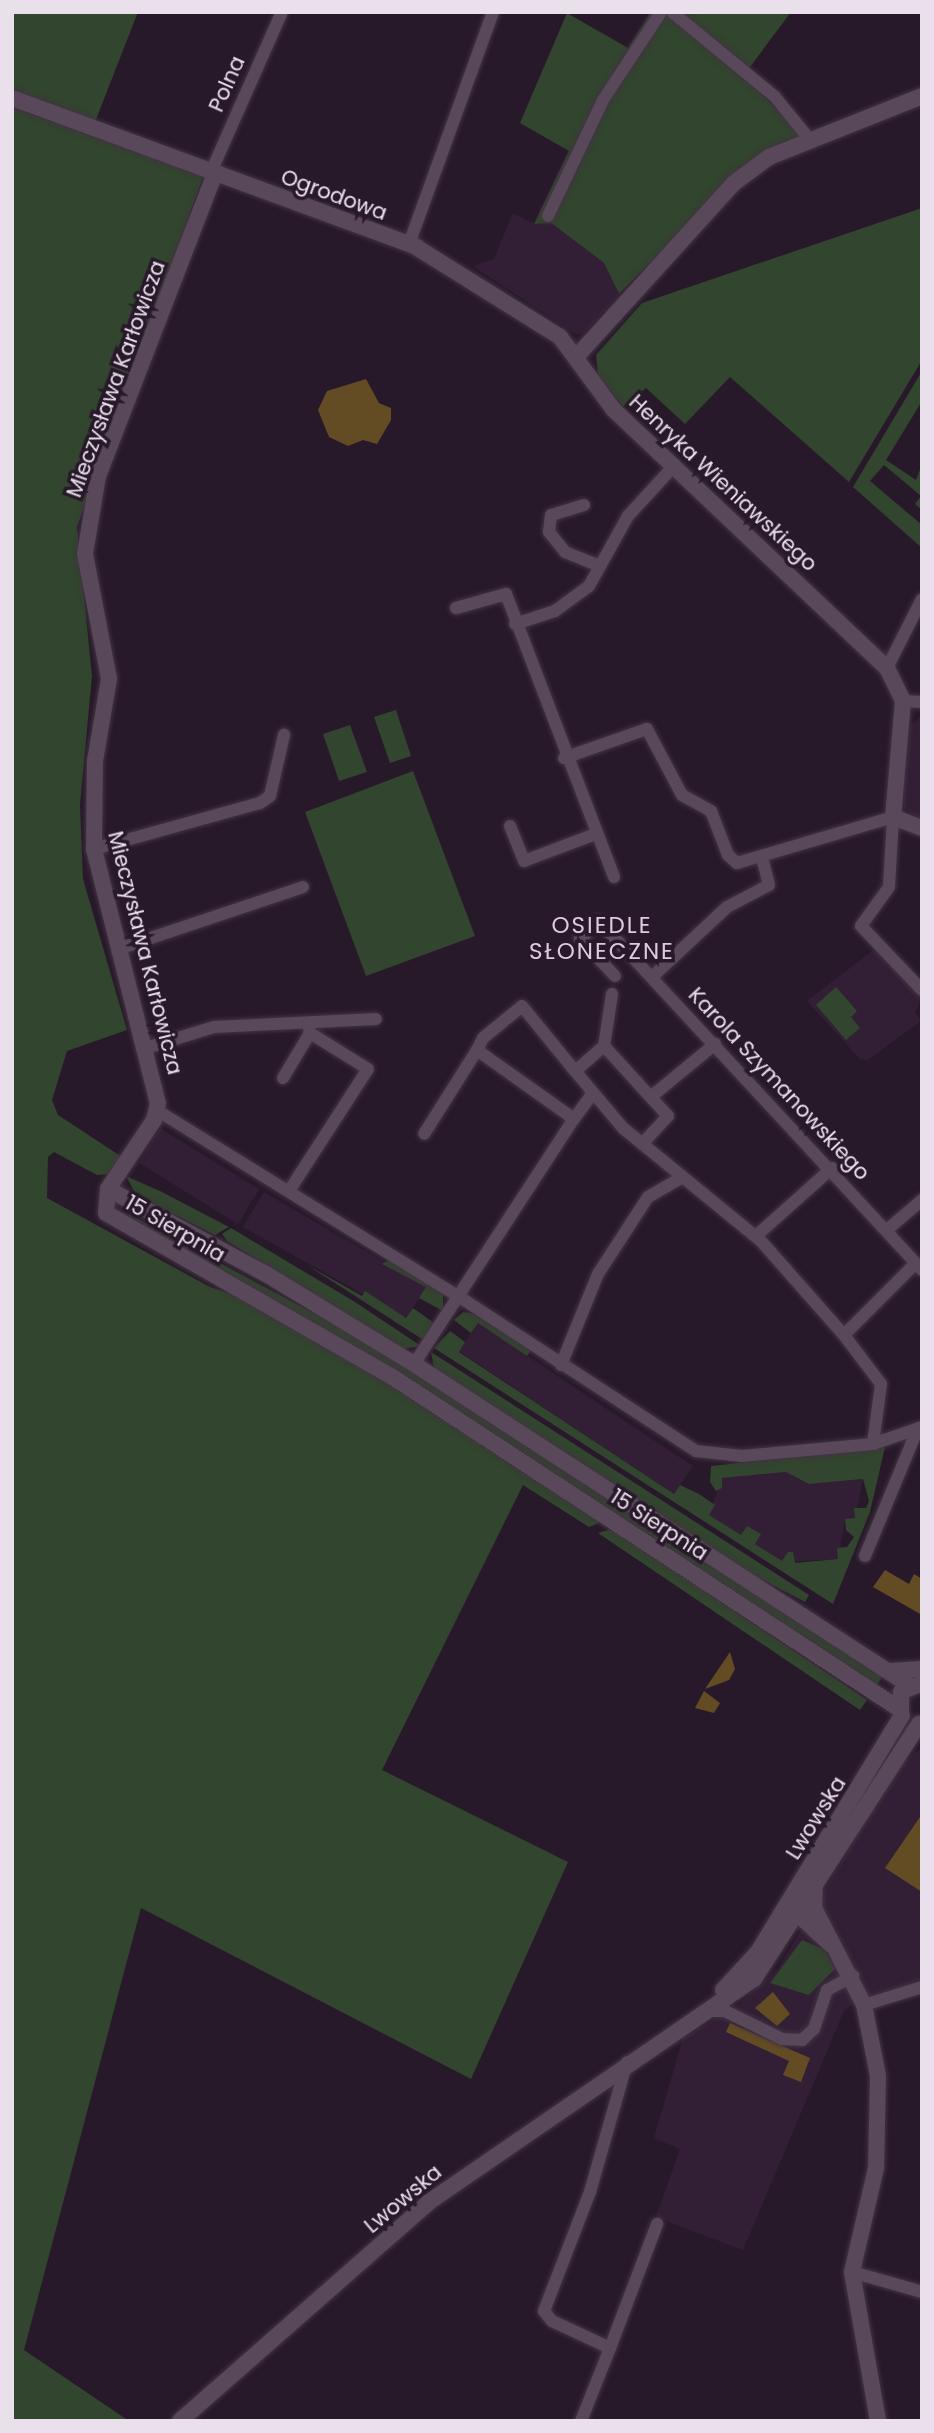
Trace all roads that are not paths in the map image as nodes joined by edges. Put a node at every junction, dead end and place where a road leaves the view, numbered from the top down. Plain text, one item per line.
1 (282, 12) edge
2 (493, 12) edge
3 (661, 12) edge
4 (672, 12) edge
5 (922, 96) edge
6 (12, 98) edge
7 (811, 141) junction
8 (213, 173) junction
9 (548, 216) dead end
10 (409, 244) junction
11 (578, 355) junction
12 (672, 468) junction
13 (584, 505) dead end
14 (599, 566) junction
15 (922, 599) edge
16 (456, 608) dead end
17 (515, 624) junction
18 (887, 668) junction
19 (903, 701) junction
20 (922, 702) edge
21 (284, 735) dead end
22 (564, 758) junction
23 (893, 817) junction
24 (509, 826) dead end
25 (922, 828) edge
26 (593, 835) junction
27 (94, 849) junction
28 (762, 857) junction
29 (614, 877) dead end
30 (303, 887) dead end
31 (118, 949) junction
32 (615, 976) dead end
33 (652, 977) junction
34 (922, 990) edge
35 (612, 994) dead end
36 (376, 1019) dead end
37 (309, 1028) junction
38 (715, 1044) junction
39 (604, 1046) junction
40 (146, 1048) junction
41 (477, 1050) junction
42 (575, 1071) junction
43 (283, 1078) dead end
44 (593, 1093) junction
45 (652, 1096) junction
46 (158, 1111) junction
47 (574, 1119) junction
48 (424, 1134) dead end
49 (642, 1144) junction
50 (232, 1154) junction
51 (223, 1167) dead end
52 (832, 1168) junction
53 (682, 1177) junction
54 (108, 1189) junction
55 (289, 1191) junction
56 (922, 1200) edge
57 (888, 1229) junction
58 (756, 1236) junction
59 (918, 1267) edge
60 (458, 1296) junction
61 (844, 1335) junction
62 (414, 1364) junction
63 (561, 1365) junction
64 (919, 1430) edge
65 (873, 1444) junction
66 (865, 1556) dead end
67 (918, 1680) edge
68 (876, 1694) junction
69 (900, 1711) junction
70 (921, 1727) edge
71 (899, 1737) junction
72 (816, 1880) junction
73 (794, 1903) junction
74 (820, 1919) junction
75 (824, 1939) junction
76 (777, 1949) junction
77 (837, 1951) junction
78 (740, 1976) junction
79 (853, 1976) junction
80 (922, 1987) edge
81 (864, 2005) junction
82 (726, 2006) junction
83 (671, 2034) junction
84 (627, 2062) junction
85 (657, 2224) dead end
86 (852, 2272) junction
87 (922, 2292) edge
88 (610, 2348) junction
89 (180, 2421) edge
90 (581, 2421) edge
91 (877, 2421) edge

1 - 8 street, Polna
2 - 10 street
3 - 9 street
4 - 7 street
5 - 7 street
6 - 8 street, Ogrodowa
7 - 11 street
8 - 10 street, Ogrodowa
8 - 27 street, Mieczysława Karłowicza
10 - 11 street, Henryka Wieniawskiego
11 - 12 street, Henryka Wieniawskiego
12 - 14 street
12 - 18 street, Henryka Wieniawskiego
13 - 14 street
14 - 17 street
15 - 18 street
16 - 17 street
17 - 22 street
18 - 19 street, Henryka Wieniawskiego
19 - 20 street
19 - 23 street
21 - 27 street
22 - 26 street
22 - 28 street
23 - 25 street
23 - 28 street
23 - 34 street
24 - 26 street
26 - 29 street
27 - 31 street, Mieczysława Karłowicza
28 - 33 street
30 - 31 street
31 - 40 street, Mieczysława Karłowicza
32 - 33 street, Karola Szymanowskiego
33 - 38 street, Karola Szymanowskiego
35 - 39 street
36 - 37 street
37 - 40 street
37 - 43 street
37 - 55 street
38 - 45 street
38 - 52 street, Karola Szymanowskiego
39 - 42 street
39 - 45 street
40 - 46 street, Mieczysława Karłowicza
41 - 42 street
41 - 47 street
41 - 48 street
42 - 44 street
44 - 47 street
44 - 49 street
45 - 49 street
46 - 50 street
46 - 54 street
47 - 60 street
49 - 53 street
50 - 51 street
50 - 55 street
52 - 57 street, Karola Szymanowskiego
52 - 58 street
53 - 58 street
53 - 63 street
54 - 62 street, 15 Sierpnia
54 - 68 street, 15 Sierpnia
55 - 60 street
56 - 57 street
57 - 59 street, Karola Szymanowskiego
58 - 61 street
59 - 61 street
60 - 62 street
60 - 63 street
61 - 65 street
62 - 67 street, 15 Sierpnia
63 - 65 street
64 - 65 street
64 - 66 street
67 - 69 street, Lwowska
68 - 69 street, 15 Sierpnia
68 - 71 street
69 - 70 street, 15 Sierpnia
69 - 71 street, Lwowska
70 - 71 street, Lwowska
71 - 72 street, Lwowska
71 - 73 street, Lwowska
72 - 73 street, Lwowska
72 - 74 street
73 - 74 street
73 - 75 street
73 - 76 street, Lwowska
73 - 78 street, Lwowska
74 - 77 street
75 - 76 street, Lwowska
75 - 77 street
76 - 82 street, Lwowska
77 - 79 street
78 - 82 street, Lwowska
78 - 83 street, Lwowska
79 - 81 street
79 - 82 street
80 - 81 street
81 - 86 street
82 - 83 street, Lwowska
83 - 84 street, Lwowska
84 - 88 street
84 - 89 street, Lwowska
85 - 88 street
86 - 87 street
86 - 91 street
88 - 90 street

